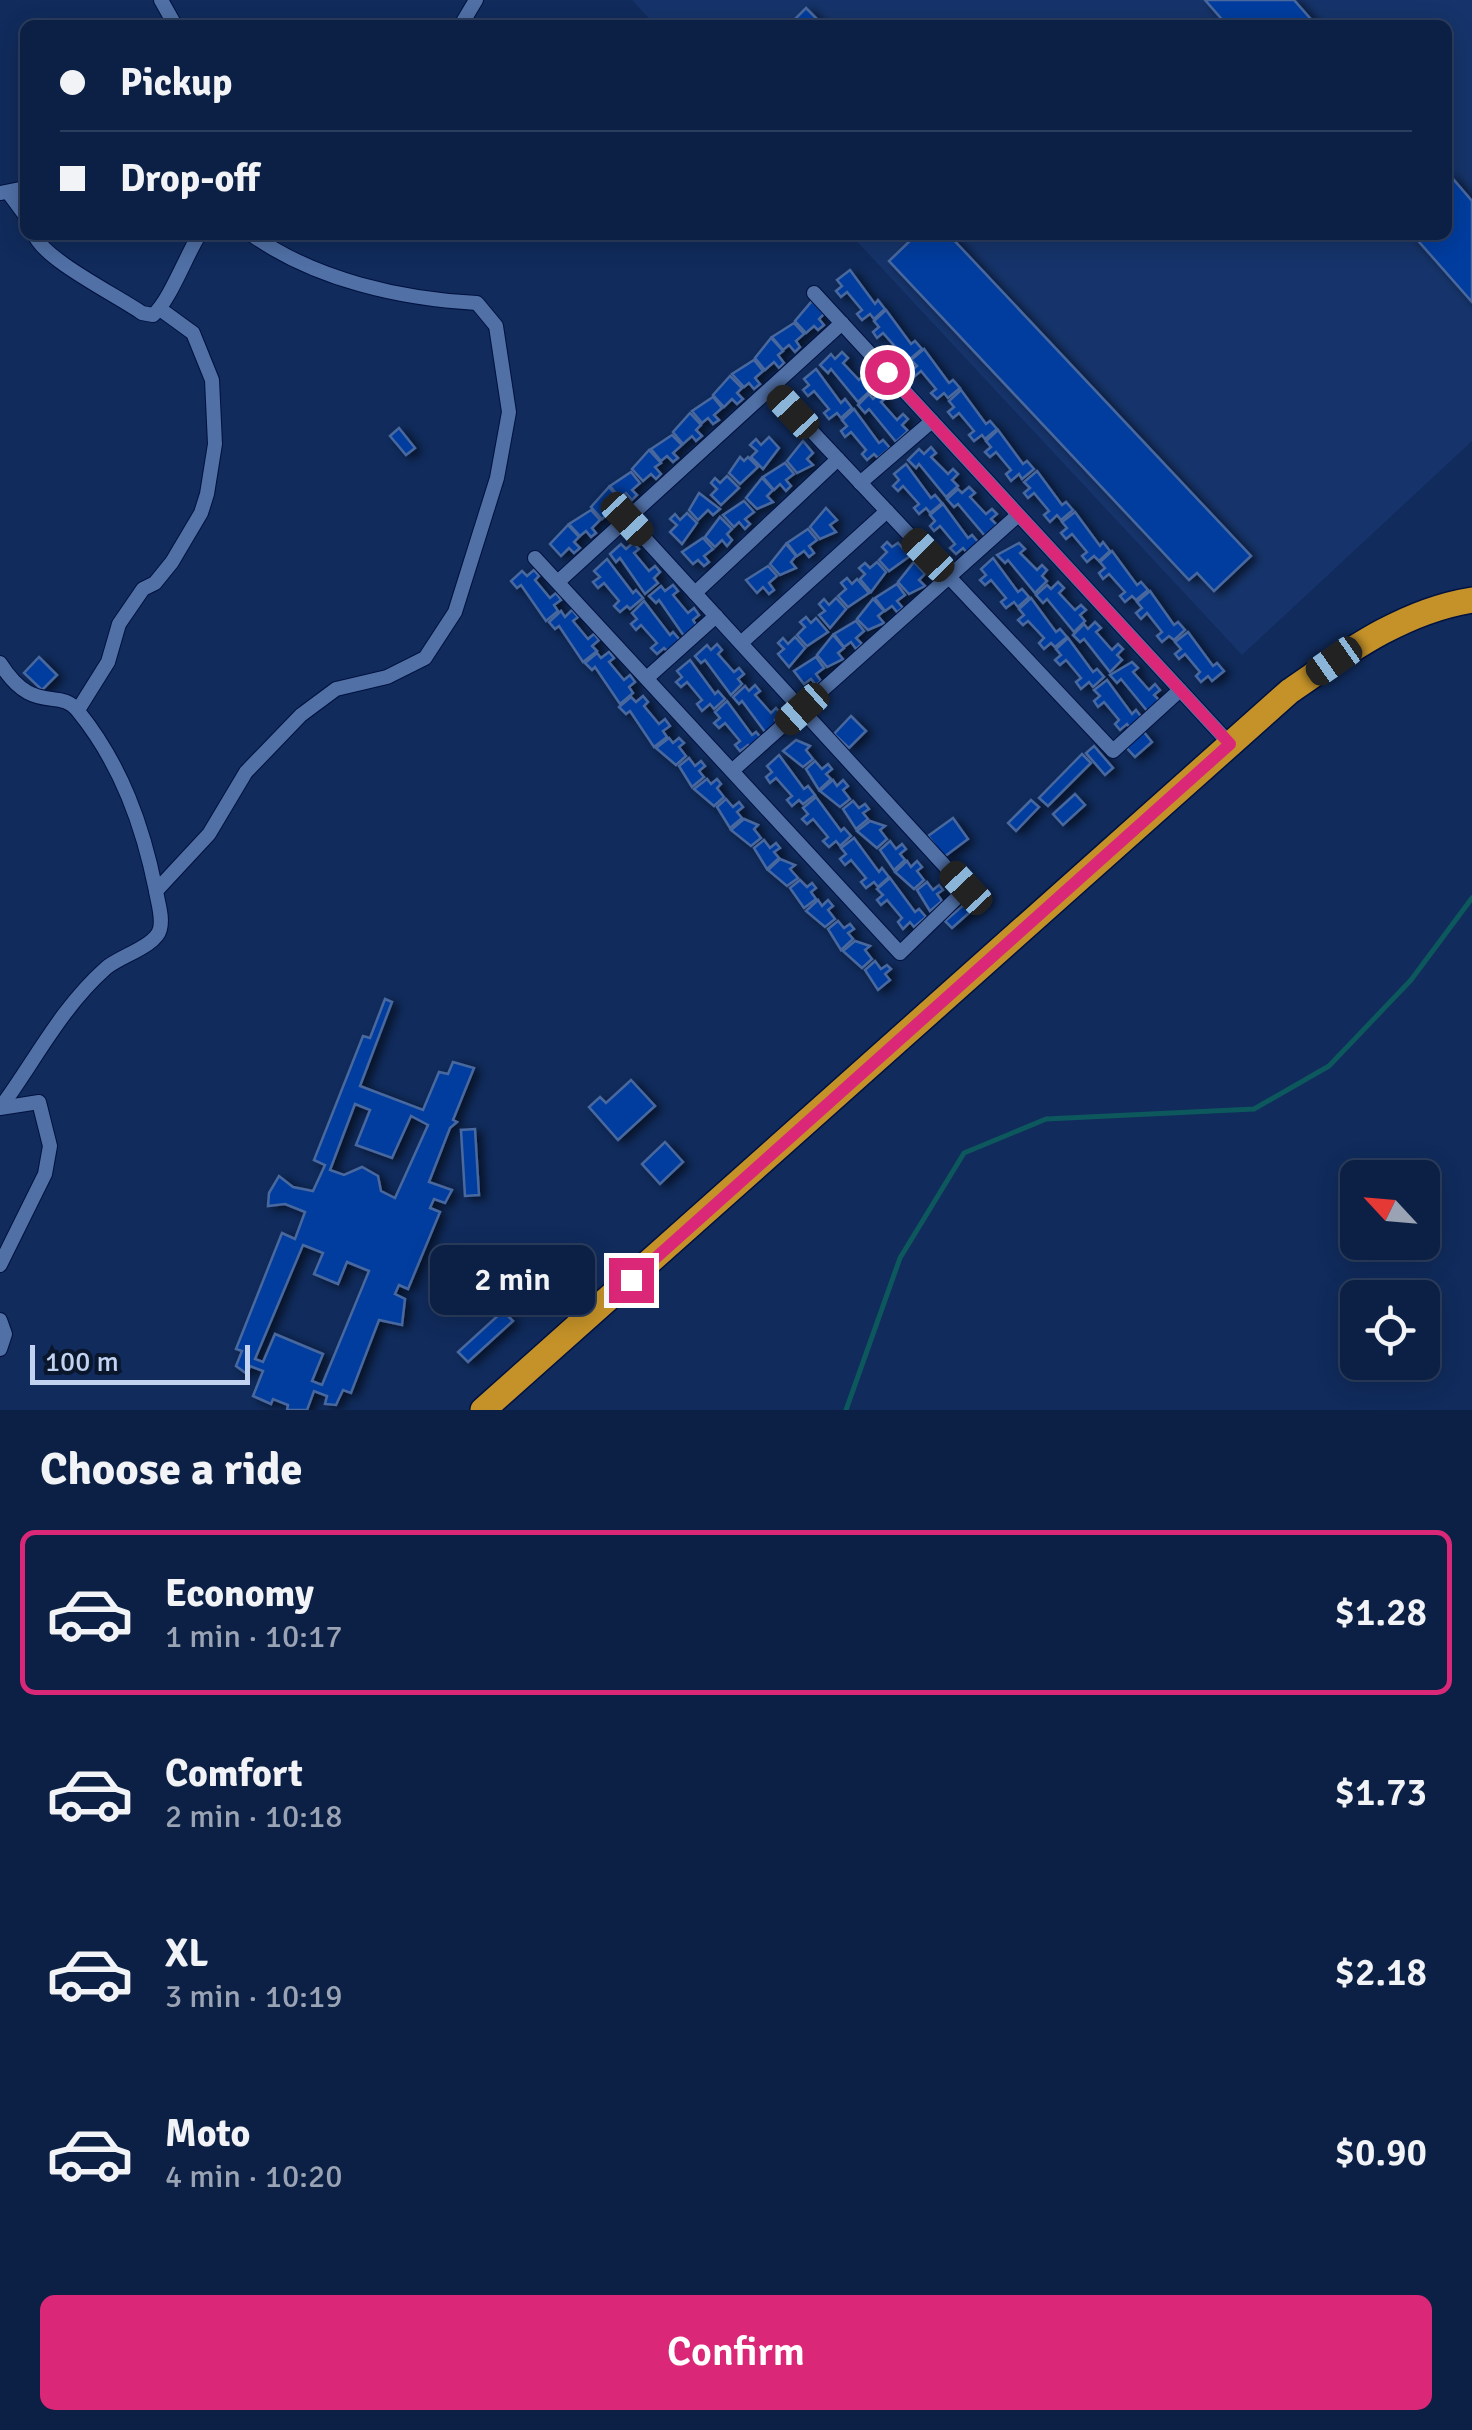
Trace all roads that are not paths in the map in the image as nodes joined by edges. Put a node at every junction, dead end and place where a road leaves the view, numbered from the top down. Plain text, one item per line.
1 (38, 240) edge
2 (196, 240) edge
3 (261, 240) edge
4 (814, 293) dead end
5 (160, 309) junction
6 (842, 323) junction
7 (770, 388) junction
8 (932, 421) junction
9 (838, 459) junction
10 (860, 483) junction
11 (887, 511) junction
12 (1018, 515) junction
13 (627, 519) junction
14 (535, 558) dead end
15 (949, 577) junction
16 (560, 580) junction
17 (696, 594) junction
18 (1472, 600) edge
19 (716, 616) junction
20 (741, 643) junction
21 (0, 663) edge
22 (648, 677) junction
23 (1180, 690) junction
24 (802, 709) junction
25 (78, 710) junction
26 (1230, 744) junction
27 (733, 770) junction
28 (156, 891) junction
29 (1, 1108) edge
30 (0, 1265) edge
31 (0, 1320) edge
32 (0, 1349) edge
33 (482, 1410) edge

1 - 5 street
2 - 5 street
3 - 28 street
4 - 6 street
5 - 25 street
6 - 7 street
6 - 8 street
7 - 9 street
7 - 13 street
8 - 10 street
8 - 12 street
9 - 10 street
9 - 17 street
10 - 11 street
11 - 15 street
11 - 20 street
12 - 15 street
12 - 23 street
13 - 16 street
13 - 17 street
14 - 16 street
15 - 23 street
15 - 24 street
16 - 22 street
17 - 19 street
18 - 26 highway
19 - 20 street
19 - 22 street
20 - 24 street
21 - 25 street
22 - 27 street
23 - 26 street
24 - 27 street
24 - 27 street
25 - 28 street
26 - 33 highway
28 - 29 street
29 - 30 street
31 - 32 street

